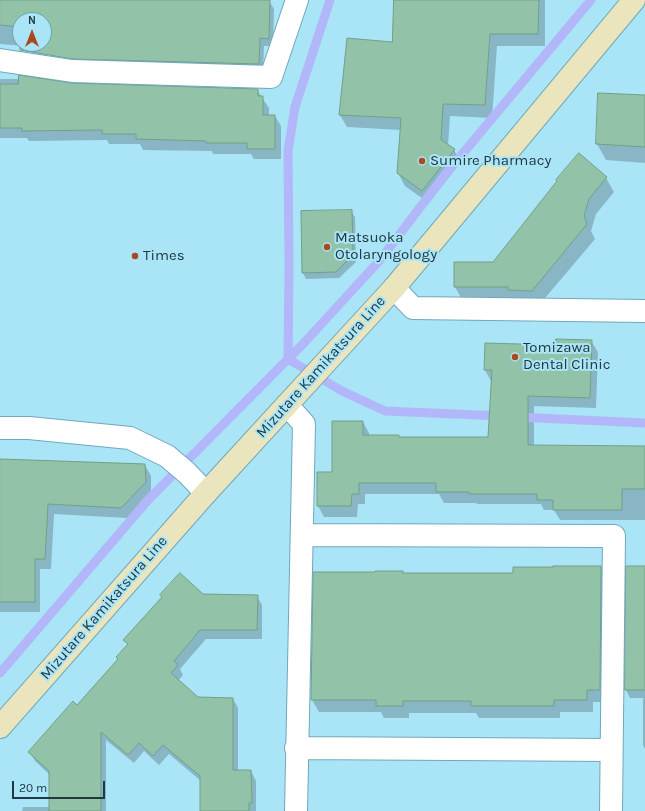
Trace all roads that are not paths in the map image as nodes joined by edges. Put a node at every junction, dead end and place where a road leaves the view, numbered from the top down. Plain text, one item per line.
1 (297, 0) edge
2 (634, 0) edge
3 (0, 60) edge
4 (394, 288) junction
5 (645, 311) edge
6 (287, 405) junction
7 (0, 428) edge
8 (206, 493) junction
9 (302, 535) junction
10 (0, 726) edge
11 (296, 748) junction
12 (612, 750) junction
13 (296, 811) edge
14 (611, 811) edge

1 - 3 street
2 - 4 main road, Mizutare Kamikatsura Line
4 - 5 street
4 - 6 main road, Mizutare Kamikatsura Line
6 - 8 main road, Mizutare Kamikatsura Line
6 - 9 street
7 - 8 street
8 - 10 main road, Mizutare Kamikatsura Line
9 - 11 street
9 - 12 street
11 - 12 street
11 - 13 street
12 - 14 street

